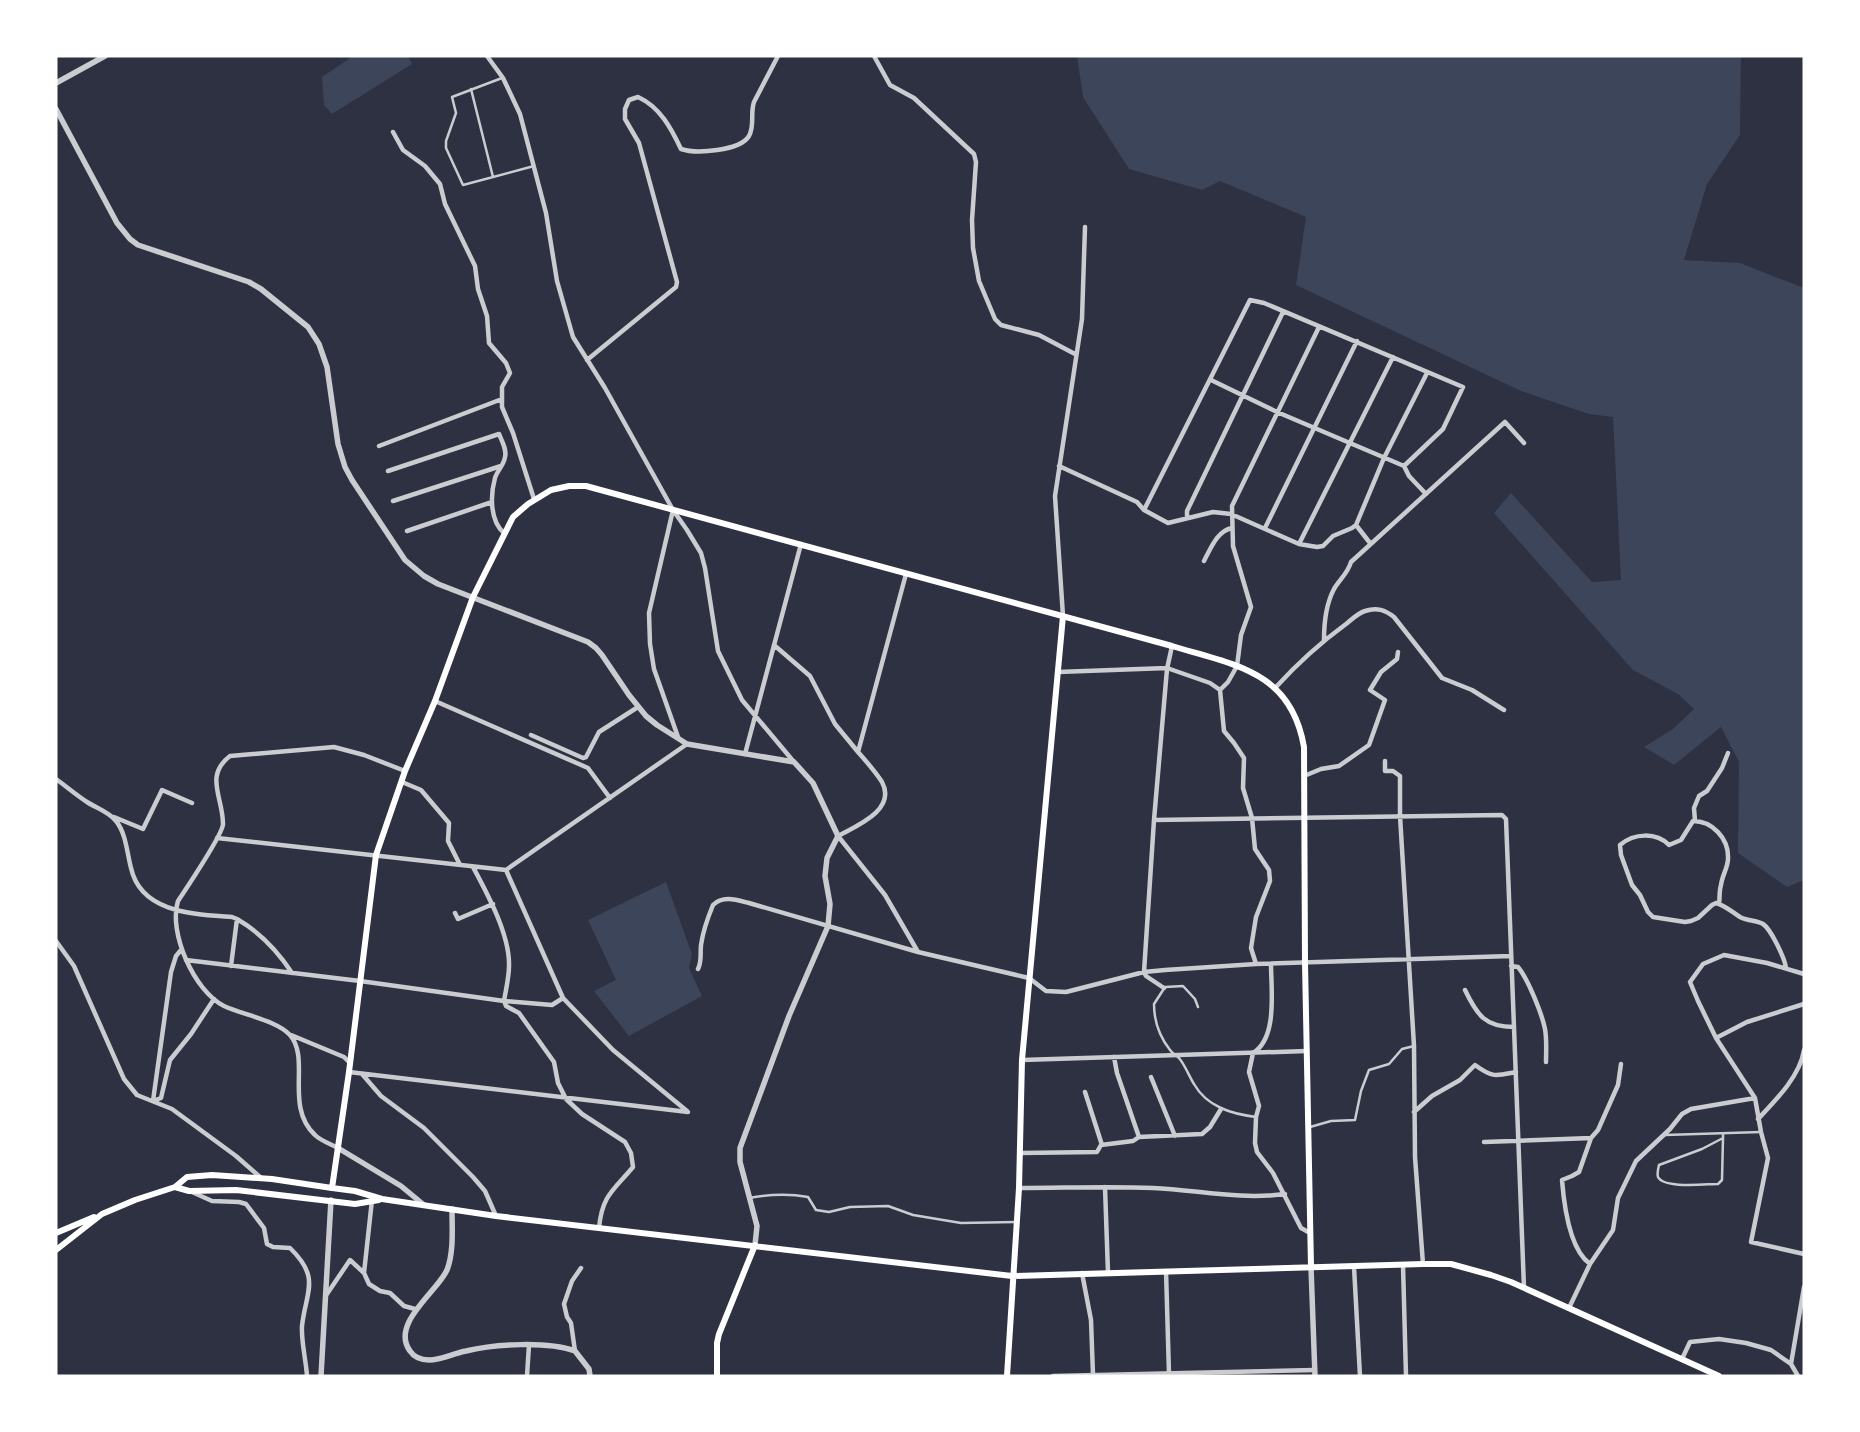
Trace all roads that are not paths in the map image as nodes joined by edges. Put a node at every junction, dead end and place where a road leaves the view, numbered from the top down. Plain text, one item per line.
1 (105, 56) edge
2 (487, 56) edge
3 (778, 56) edge
4 (874, 56) edge
5 (504, 78) junction
6 (56, 83) edge
7 (471, 90) junction
8 (56, 109) edge
9 (393, 132) dead end
10 (534, 166) junction
11 (493, 177) junction
12 (1085, 227) dead end
13 (1283, 312) junction
14 (1319, 327) junction
15 (1357, 341) junction
16 (1075, 354) junction
17 (1393, 357) junction
18 (587, 360) junction
19 (1427, 373) junction
20 (1211, 380) junction
21 (1242, 396) junction
22 (502, 399) junction
23 (1277, 412) junction
24 (1315, 427) junction
25 (1350, 442) junction
26 (1524, 443) dead end
27 (379, 446) dead end
28 (1384, 458) junction
29 (501, 466) junction
30 (1059, 466) junction
31 (1404, 466) junction
32 (388, 471) dead end
33 (1426, 494) junction
34 (534, 499) junction
35 (393, 501) dead end
36 (492, 502) junction
37 (673, 510) junction
38 (1144, 510) junction
39 (1231, 514) junction
40 (1187, 518) junction
41 (1356, 525) junction
42 (1232, 528) junction
43 (1265, 528) junction
44 (407, 531) dead end
45 (504, 533) junction
46 (1370, 543) junction
47 (801, 544) junction
48 (1299, 544) junction
49 (1204, 561) dead end
50 (906, 574) junction
51 (473, 597) junction
52 (1063, 616) junction
53 (1324, 640) junction
54 (774, 644) junction
55 (1172, 646) junction
56 (1398, 652) dead end
57 (1237, 666) junction
58 (1167, 668) junction
59 (1058, 672) junction
60 (1276, 688) junction
61 (1220, 690) junction
62 (435, 701) junction
63 (638, 707) junction
64 (1504, 710) dead end
65 (755, 716) junction
66 (531, 735) dead end
67 (678, 737) junction
68 (687, 744) junction
69 (858, 752) junction
70 (1728, 753) dead end
71 (745, 754) junction
72 (1384, 761) dead end
73 (794, 762) junction
74 (405, 771) junction
75 (1304, 776) junction
76 (56, 779) edge
77 (402, 782) junction
78 (610, 798) junction
79 (192, 802) dead end
80 (108, 814) junction
81 (1400, 816) junction
82 (1252, 818) junction
83 (1305, 819) junction
84 (1154, 820) junction
85 (1695, 821) junction
86 (838, 836) junction
87 (217, 838) junction
88 (376, 855) junction
89 (460, 865) junction
90 (473, 867) junction
91 (506, 870) junction
92 (493, 904) junction
93 (1719, 904) junction
94 (175, 910) junction
95 (455, 913) dead end
96 (238, 919) junction
97 (828, 926) junction
98 (56, 941) edge
99 (181, 950) junction
100 (918, 952) junction
101 (1511, 956) junction
102 (186, 960) junction
103 (1408, 960) junction
104 (1305, 963) junction
105 (1256, 964) junction
106 (1271, 964) junction
107 (231, 966) junction
108 (1511, 966) junction
109 (1786, 968) junction
110 (698, 969) dead end
111 (1144, 972) junction
112 (292, 973) junction
113 (1804, 974) edge
114 (1029, 978) junction
115 (360, 981) junction
116 (1164, 988) junction
117 (1465, 990) dead end
118 (563, 998) junction
119 (214, 999) junction
120 (504, 1001) junction
121 (1804, 1004) edge
122 (1198, 1008) dead end
123 (1514, 1027) junction
124 (289, 1035) junction
125 (1716, 1038) junction
126 (1414, 1046) junction
127 (1804, 1050) edge
128 (1307, 1051) junction
129 (1253, 1053) junction
130 (1178, 1056) junction
131 (1114, 1057) junction
132 (1022, 1060) junction
133 (1546, 1062) dead end
134 (350, 1063) junction
135 (1621, 1064) dead end
136 (349, 1072) junction
137 (1516, 1072) junction
138 (362, 1074) junction
139 (1151, 1077) dead end
140 (1086, 1092) dead end
141 (565, 1097) junction
142 (1755, 1098) junction
143 (153, 1101) junction
144 (1221, 1109) junction
145 (1414, 1112) junction
146 (1256, 1117) junction
147 (1758, 1118) junction
148 (1308, 1127) junction
149 (1760, 1132) junction
150 (1723, 1134) junction
151 (1661, 1135) junction
152 (1175, 1136) junction
153 (1139, 1137) junction
154 (1591, 1138) junction
155 (1723, 1138) junction
156 (1519, 1140) junction
157 (1484, 1142) dead end
158 (1102, 1145) junction
159 (338, 1148) junction
160 (1020, 1153) junction
161 (261, 1178) junction
162 (175, 1187) junction
163 (1105, 1187) junction
164 (332, 1188) junction
165 (1020, 1188) junction
166 (189, 1191) junction
167 (1285, 1194) junction
168 (749, 1198) junction
169 (382, 1199) junction
170 (331, 1200) junction
171 (372, 1200) junction
172 (424, 1205) junction
173 (452, 1209) junction
174 (102, 1214) junction
175 (496, 1216) junction
176 (1017, 1222) junction
177 (599, 1228) junction
178 (56, 1233) edge
179 (1310, 1233) junction
180 (755, 1245) junction
181 (56, 1250) edge
182 (1804, 1254) edge
183 (1423, 1264) junction
184 (1590, 1264) junction
185 (1403, 1265) junction
186 (1311, 1267) junction
187 (1354, 1267) junction
188 (581, 1268) dead end
189 (1166, 1271) junction
190 (1108, 1272) junction
191 (364, 1273) junction
192 (1082, 1273) junction
193 (1012, 1276) junction
194 (1804, 1287) edge
195 (1524, 1288) junction
196 (327, 1294) junction
197 (1569, 1308) junction
198 (416, 1310) junction
199 (529, 1345) junction
200 (576, 1351) junction
201 (1682, 1359) junction
202 (1791, 1364) junction
203 (1315, 1373) edge
204 (1169, 1374) junction
205 (1091, 1375) edge
206 (307, 1376) edge
207 (321, 1376) edge
208 (526, 1376) edge
209 (590, 1376) edge
210 (717, 1376) edge
211 (1007, 1376) edge
212 (1053, 1376) edge
213 (1360, 1376) edge
214 (1406, 1376) edge
215 (1719, 1376) edge
216 (1798, 1376) edge

1 - 6 street
2 - 5 street
3 - 18 street
4 - 16 street
5 - 7 lane
5 - 10 street
7 - 11 lane
7 - 11 lane
8 - 51 street
9 - 22 street
10 - 11 lane
10 - 18 street
12 - 16 street
13 - 14 street
13 - 20 street
13 - 21 street
14 - 15 street
14 - 23 street
15 - 17 street
15 - 24 street
16 - 30 street
17 - 19 street
17 - 25 street
18 - 37 street
19 - 28 street
19 - 31 street
20 - 21 street
20 - 38 street
21 - 23 street
21 - 40 street
22 - 27 street
22 - 34 street
23 - 24 street
23 - 39 street
24 - 25 street
24 - 43 street
25 - 28 street
25 - 48 street
26 - 33 street
28 - 31 street
28 - 41 street
29 - 32 street
29 - 35 street
29 - 36 street
30 - 38 street
30 - 52 street
31 - 33 street
33 - 46 street
34 - 37 main road
34 - 45 main road
36 - 44 street
36 - 45 street
37 - 47 main road
37 - 65 street
37 - 67 street
38 - 40 street
39 - 40 street
39 - 42 street
39 - 43 street
41 - 46 street
41 - 48 street
42 - 49 street
42 - 57 street
43 - 48 street
45 - 51 main road
46 - 53 street
47 - 50 main road
47 - 54 street
50 - 52 main road
50 - 69 street
51 - 62 main road
51 - 63 street
52 - 55 main road
52 - 59 main road
53 - 60 street
53 - 64 street
54 - 65 street
54 - 69 street
55 - 57 main road
55 - 58 street
56 - 75 street
57 - 60 main road
57 - 61 street
58 - 59 street
58 - 61 street
58 - 84 street
59 - 114 main road
60 - 75 main road
61 - 82 street
62 - 74 main road
62 - 78 street
63 - 66 street
63 - 67 street
65 - 71 street
65 - 73 street
67 - 68 street
68 - 71 street
68 - 78 street
69 - 86 street
70 - 85 street
71 - 73 street
72 - 81 street
73 - 86 street
74 - 77 main road
74 - 87 street
75 - 83 main road
76 - 80 street
77 - 88 main road
77 - 89 street
78 - 91 street
79 - 80 street
80 - 94 street
81 - 83 street
81 - 101 street
81 - 103 street
82 - 83 street
82 - 84 street
82 - 105 street
83 - 104 main road
84 - 111 street
85 - 93 street
85 - 93 street
86 - 97 street
86 - 100 street
87 - 88 street
87 - 94 street
88 - 89 street
88 - 115 main road
89 - 90 street
90 - 91 street
90 - 92 street
91 - 118 street
92 - 95 street
92 - 120 street
93 - 109 street
94 - 96 street
94 - 99 street
96 - 107 street
96 - 112 street
97 - 100 street
97 - 110 street
97 - 168 street
98 - 143 street
99 - 102 street
99 - 143 street
100 - 114 street
101 - 103 street
101 - 108 street
102 - 107 street
102 - 119 street
103 - 104 street
103 - 126 street
104 - 106 street
104 - 128 main road
105 - 106 street
105 - 111 street
106 - 129 street
107 - 112 street
108 - 123 street
108 - 133 street
109 - 113 street
109 - 125 street
111 - 114 street
111 - 116 street
112 - 115 street
114 - 132 main road
115 - 120 street
115 - 134 main road
116 - 122 lane
116 - 130 lane
117 - 123 street
118 - 120 street
118 - 141 street
119 - 124 street
119 - 143 street
120 - 141 street
121 - 125 street
123 - 137 street
124 - 134 street
124 - 159 street
125 - 142 street
126 - 145 street
126 - 148 lane
127 - 147 street
128 - 129 street
128 - 148 main road
129 - 130 street
129 - 146 street
130 - 131 street
130 - 144 lane
131 - 132 street
131 - 153 street
132 - 160 main road
134 - 136 main road
135 - 154 street
136 - 138 street
136 - 159 main road
137 - 145 street
137 - 156 street
138 - 141 street
138 - 175 street
139 - 152 street
140 - 158 street
141 - 177 street
142 - 147 street
142 - 151 street
143 - 161 street
144 - 146 lane
144 - 152 street
145 - 183 street
146 - 167 street
147 - 149 street
148 - 179 main road
149 - 150 lane
149 - 182 street
150 - 151 lane
150 - 155 lane
151 - 184 street
152 - 153 street
153 - 158 street
154 - 156 street
154 - 184 street
155 - 155 lane
156 - 157 street
156 - 195 street
158 - 160 street
159 - 164 main road
159 - 172 street
160 - 165 main road
161 - 162 main road
161 - 164 main road
162 - 166 main road
162 - 174 main road
163 - 165 street
163 - 167 street
163 - 190 street
164 - 169 main road
165 - 176 main road
166 - 170 main road
166 - 206 street
167 - 179 street
168 - 176 lane
168 - 180 street
169 - 171 main road
169 - 172 main road
170 - 171 main road
170 - 196 street
171 - 191 street
172 - 173 main road
173 - 175 main road
173 - 198 street
174 - 178 main road
174 - 181 main road
175 - 177 main road
176 - 193 main road
177 - 180 main road
179 - 186 main road
180 - 193 main road
180 - 210 main road
183 - 185 main road
183 - 195 main road
184 - 197 street
185 - 187 main road
185 - 214 street
186 - 187 main road
186 - 189 main road
186 - 203 street
187 - 213 street
188 - 200 street
189 - 190 main road
189 - 204 street
190 - 192 main road
191 - 196 street
191 - 198 street
192 - 193 main road
192 - 205 street
193 - 211 main road
194 - 202 street
195 - 197 main road
196 - 207 street
197 - 201 main road
198 - 199 street
199 - 200 street
199 - 208 street
200 - 209 street
201 - 202 street
201 - 215 main road
202 - 216 street
203 - 204 street
204 - 205 street
205 - 212 street

